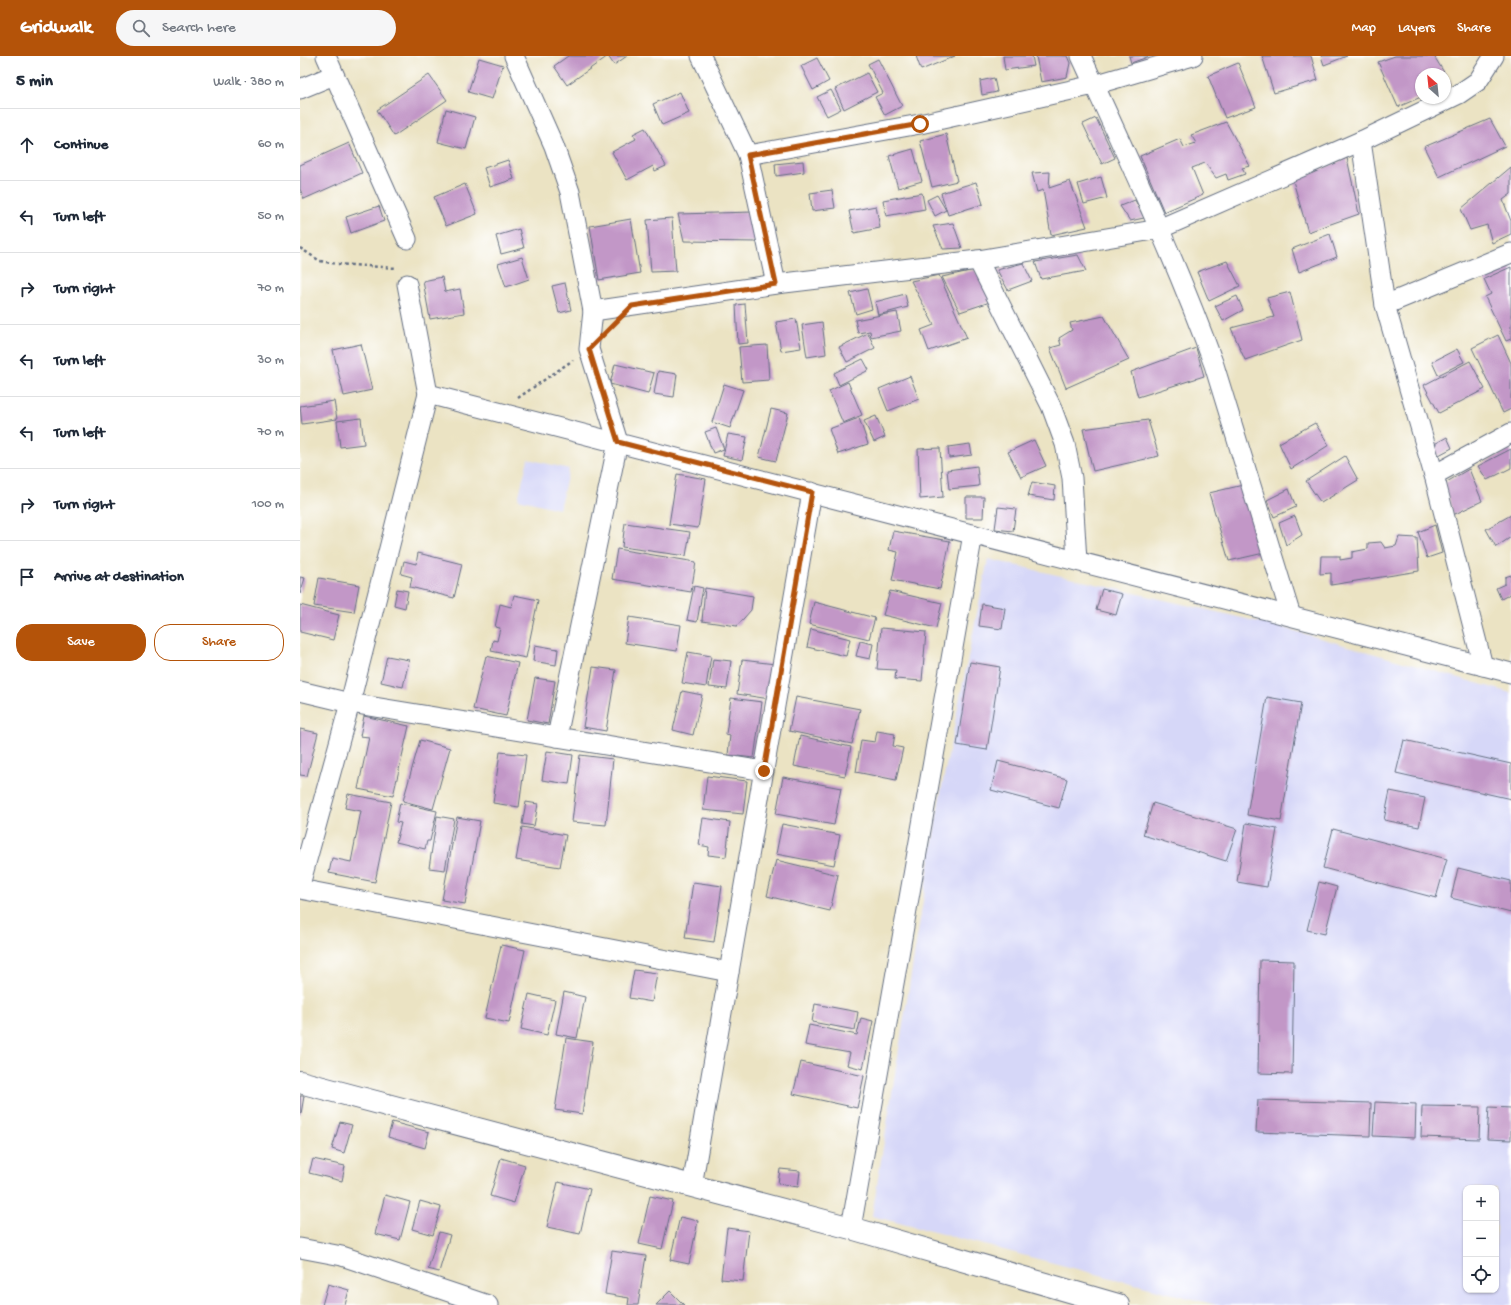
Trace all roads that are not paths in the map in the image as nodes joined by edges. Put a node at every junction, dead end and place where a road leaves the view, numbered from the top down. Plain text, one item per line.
1 (326, 56) edge
2 (514, 56) edge
3 (701, 56) edge
4 (1081, 56) edge
5 (1193, 56) edge
6 (1494, 56) edge
7 (334, 75) junction
8 (1094, 85) junction
9 (300, 89) edge
10 (1361, 141) junction
11 (748, 155) junction
12 (1159, 229) junction
13 (407, 239) dead end
14 (1511, 253) edge
15 (978, 260) junction
16 (407, 284) road end
17 (776, 284) junction
18 (1385, 305) junction
19 (593, 311) junction
20 (428, 394) junction
21 (1511, 433) edge
22 (618, 442) junction
23 (1434, 475) junction
24 (812, 492) junction
25 (973, 534) junction
26 (1077, 561) junction
27 (1291, 616) junction
28 (1483, 666) junction
29 (1511, 673) edge
30 (300, 691) edge
31 (350, 703) junction
32 (557, 737) junction
33 (764, 771) junction
34 (300, 885) edge
35 (300, 890) edge
36 (729, 972) junction
37 (300, 1082) edge
38 (692, 1186) junction
39 (851, 1228) junction
40 (300, 1248) edge
41 (488, 1305) edge
42 (1118, 1305) edge

1 - 7 street
2 - 19 street
3 - 11 street
4 - 8 street
5 - 8 street
6 - 10 street
7 - 9 street
7 - 13 street
8 - 11 street
8 - 12 street
10 - 12 street
10 - 18 street
11 - 17 street
12 - 15 street
12 - 27 street
14 - 18 street
15 - 17 street
15 - 26 street
16 - 20 street
17 - 19 street
18 - 23 street
19 - 22 street
20 - 22 street
20 - 31 street
21 - 23 street
22 - 24 street
22 - 32 street
23 - 28 street
24 - 25 street
24 - 33 street
25 - 26 street
25 - 39 street
26 - 27 street
27 - 28 street
28 - 29 street
30 - 31 street
31 - 32 street
31 - 34 street
32 - 33 street
33 - 36 street
35 - 36 street
36 - 38 street
37 - 38 street
38 - 39 street
39 - 42 street
40 - 41 street

